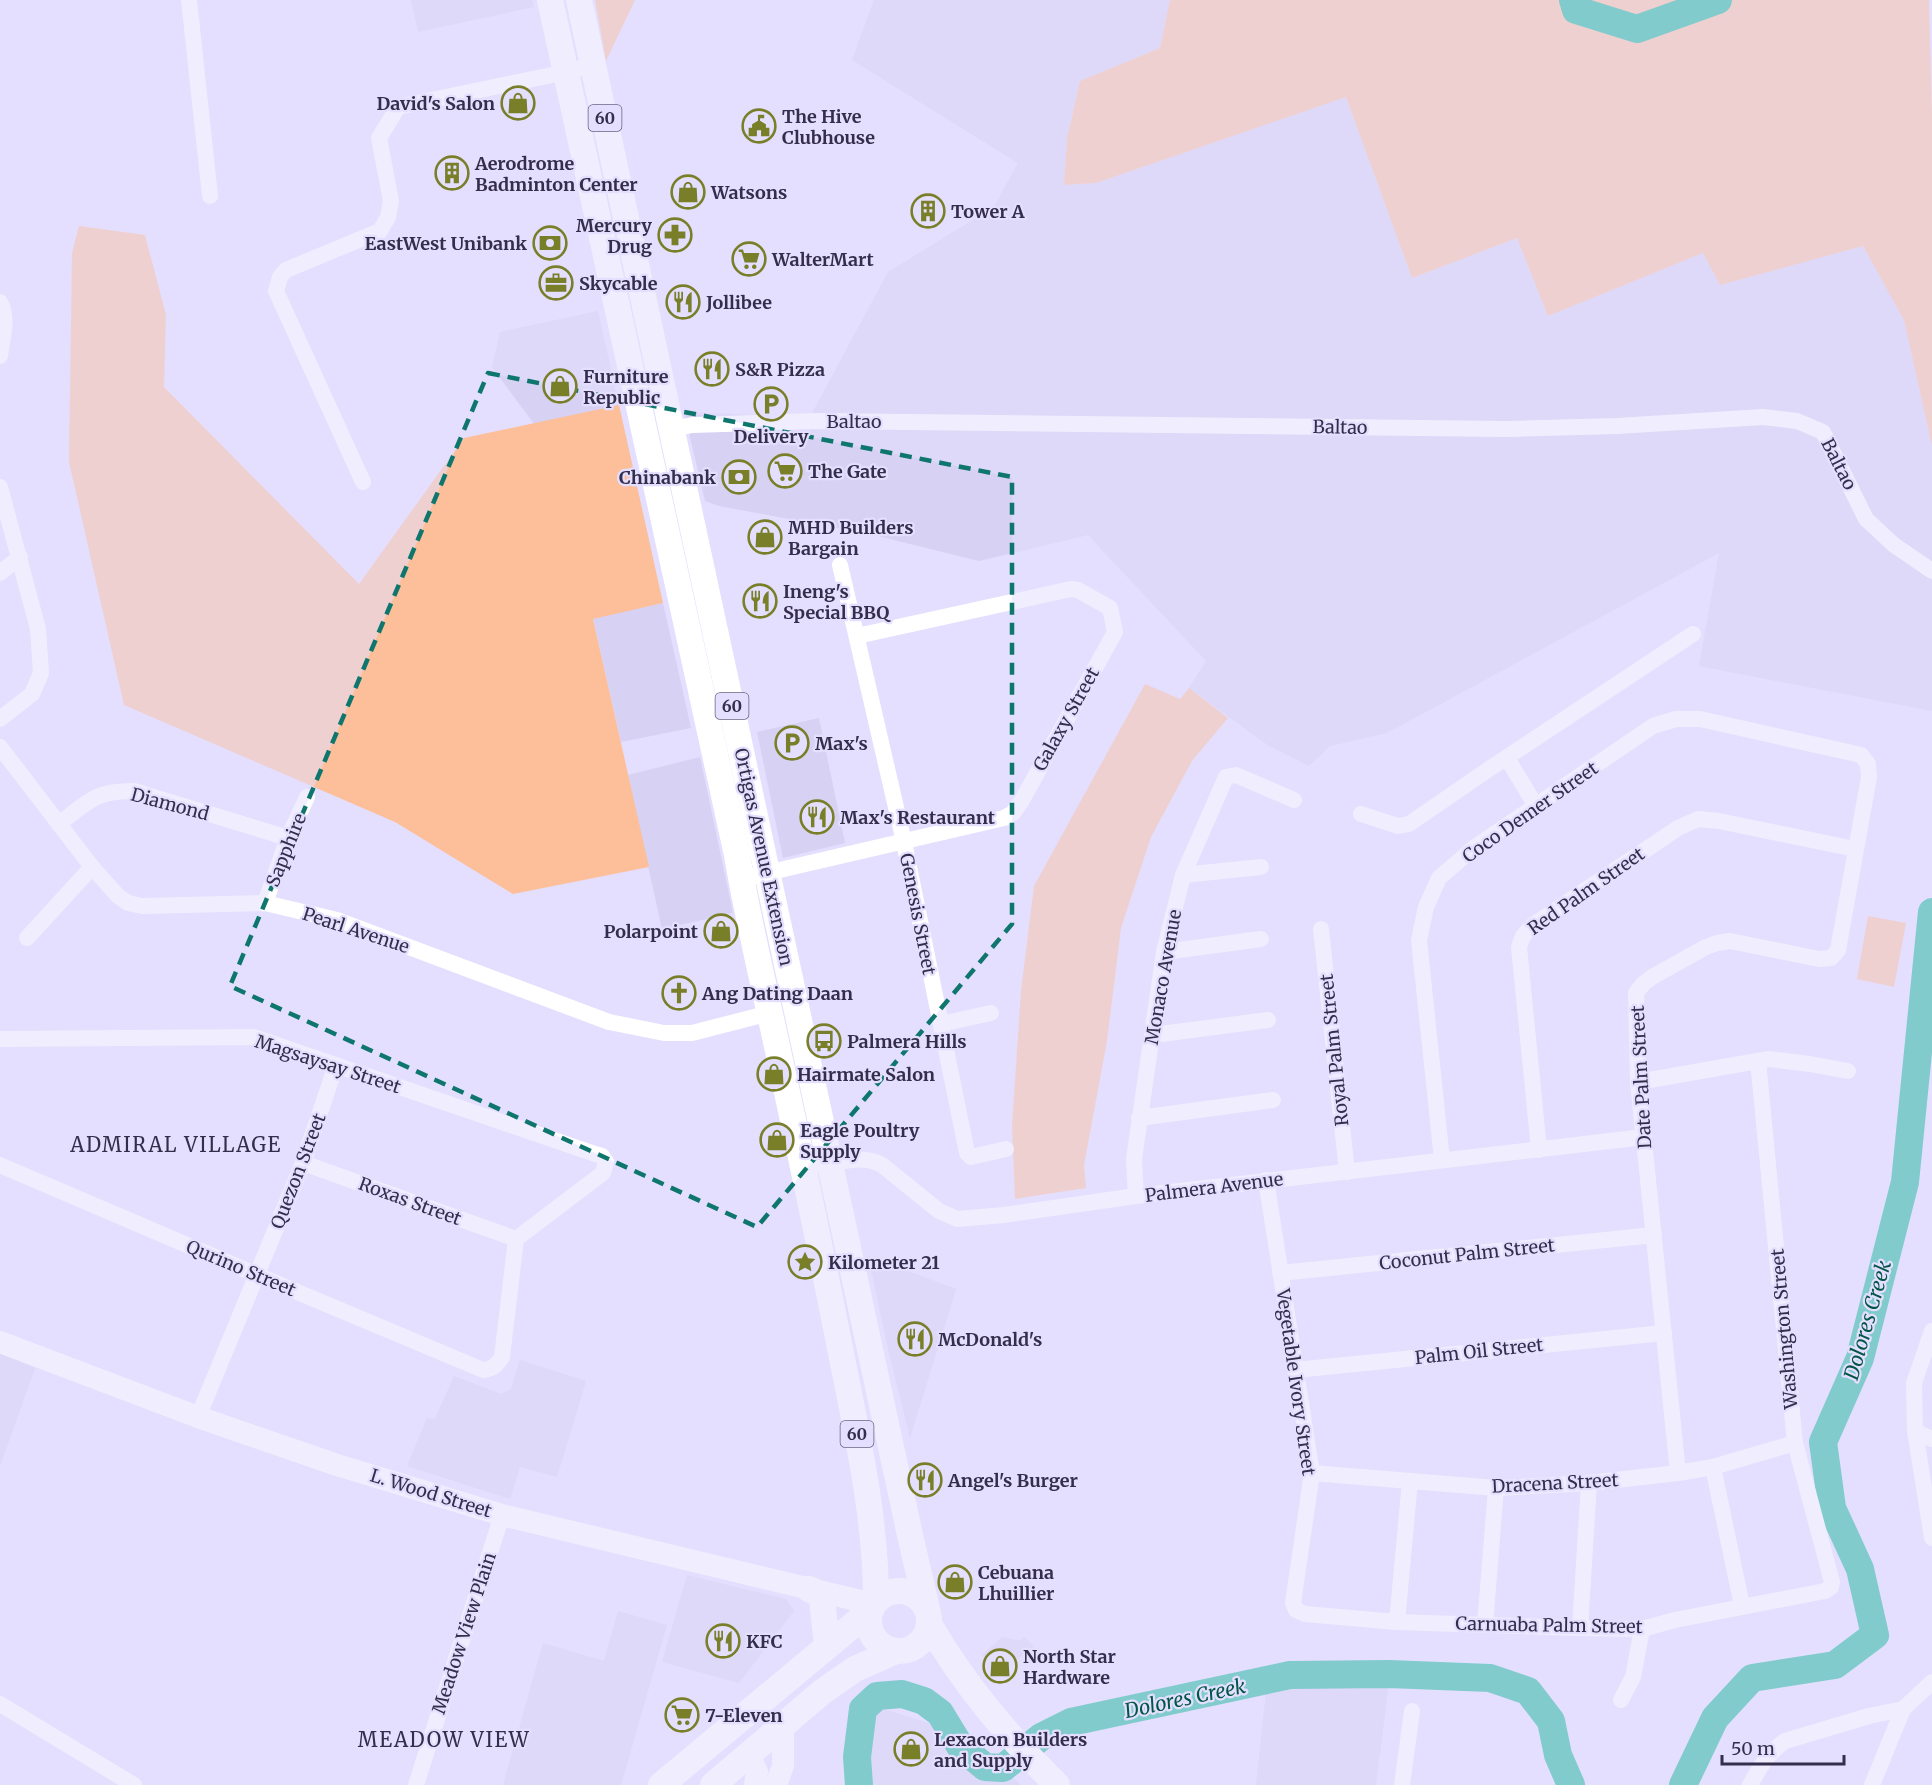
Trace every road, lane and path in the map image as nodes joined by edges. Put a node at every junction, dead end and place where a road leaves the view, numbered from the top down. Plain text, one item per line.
1 (189, 0) edge
2 (550, 0) edge
3 (579, 0) edge
4 (593, 65) junction
5 (566, 72) junction
6 (210, 196) dead end
7 (0, 302) edge
8 (0, 356) edge
9 (673, 429) junction
10 (645, 435) junction
11 (363, 482) dead end
12 (0, 487) edge
13 (20, 557) junction
14 (840, 565) dead end
15 (1932, 571) edge
16 (0, 573) edge
17 (1693, 634) dead end
18 (857, 636) junction
19 (0, 719) edge
20 (0, 747) edge
21 (1861, 756) joint
22 (1507, 758) junction
23 (307, 797) dead end
24 (1294, 800) dead end
25 (1536, 806) junction
26 (1361, 814) dead end
27 (59, 824) junction
28 (288, 838) junction
29 (904, 842) junction
30 (1855, 849) junction
31 (92, 867) junction
32 (1261, 867) dead end
33 (768, 873) junction
34 (1183, 875) junction
35 (741, 879) junction
36 (265, 903) junction
37 (1321, 929) dead end
38 (27, 938) dead end
39 (1261, 939) dead end
40 (1164, 952) junction
41 (770, 1013) junction
42 (990, 1013) dead end
43 (1268, 1020) dead end
44 (941, 1024) junction
45 (1153, 1035) junction
46 (0, 1039) edge
47 (1758, 1061) junction
48 (336, 1065) junction
49 (1848, 1071) dead end
50 (1638, 1082) junction
51 (1273, 1100) dead end
52 (1139, 1118) junction
53 (1644, 1137) junction
54 (1006, 1149) dead end
55 (1539, 1150) junction
56 (1442, 1160) junction
57 (303, 1162) junction
58 (831, 1164) junction
59 (0, 1165) edge
60 (804, 1170) junction
61 (1347, 1172) junction
62 (1266, 1180) junction
63 (1136, 1196) junction
64 (1654, 1235) junction
65 (516, 1239) junction
66 (1280, 1273) junction
67 (257, 1275) junction
68 (1664, 1333) junction
69 (0, 1342) edge
70 (1930, 1342) edge
71 (1295, 1370) junction
72 (198, 1417) junction
73 (1915, 1431) junction
74 (1932, 1439) edge
75 (1795, 1443) junction
76 (1713, 1467) junction
77 (1312, 1473) junction
78 (1678, 1473) junction
79 (1410, 1481) junction
80 (1589, 1483) junction
81 (1496, 1488) junction
82 (502, 1515) junction
83 (1932, 1538) edge
84 (809, 1589) junction
85 (1825, 1591) joint
86 (873, 1605) junction
87 (1742, 1606) junction
88 (1305, 1614) joint
89 (928, 1617) junction
90 (1397, 1622) junction
91 (1485, 1625) junction
92 (1580, 1628) junction
93 (1642, 1629) junction
94 (830, 1644) junction
95 (902, 1651) junction
96 (855, 1669) junction
97 (960, 1675) junction
98 (1932, 1682) edge
99 (1621, 1700) dead end
100 (0, 1704) edge
101 (1903, 1708) junction
102 (1412, 1711) dead end
103 (783, 1725) junction
104 (749, 1755) junction
105 (134, 1785) edge
106 (416, 1785) edge
107 (661, 1785) edge
108 (713, 1785) edge
109 (755, 1785) edge
110 (776, 1785) edge
111 (1057, 1785) edge
112 (1402, 1785) edge
113 (1750, 1785) edge
114 (1872, 1785) edge

1 - 6 street
2 - 5 main road, Ortigas Avenue Extension / 60
3 - 4 main road, Ortigas Avenue Extension / 60
4 - 5 street
4 - 9 main road, Ortigas Avenue Extension / 60
5 - 10 main road, Ortigas Avenue Extension / 60
5 - 11 street
7 - 8 street
9 - 10 main road
9 - 15 street, Baltao
9 - 33 main road, Ortigas Avenue Extension / 60
10 - 35 main road, Ortigas Avenue Extension / 60
12 - 13 street
13 - 16 street
13 - 19 street
14 - 18 street, Genesis Street
17 - 22 street
18 - 29 street, Genesis Street
18 - 29 street, Galaxy Street
20 - 27 street, Pearl Avenue
21 - 25 street, Coco Demer Street
21 - 30 street, Date Palm Street
22 - 25 street
22 - 26 street
23 - 28 street, Sapphire
24 - 34 street, Monaco Avenue
25 - 56 street, Coco Demer Street
27 - 28 street, Diamond
27 - 31 street, Pearl Avenue
28 - 36 street, Sapphire
29 - 33 street, Galaxy Street
29 - 44 street, Genesis Street
30 - 50 street, Date Palm Street
30 - 55 street, Red Palm Street
31 - 36 street, Pearl Avenue
31 - 38 street
32 - 34 street
33 - 35 street, Galaxy Street
33 - 58 main road, Ortigas Avenue Extension / 60
34 - 40 street, Monaco Avenue
35 - 41 main road, Ortigas Avenue Extension / 60
36 - 41 street, Pearl Avenue
37 - 61 street, Royal Palm Street
39 - 40 street
40 - 45 street, Monaco Avenue
41 - 60 main road, Ortigas Avenue Extension / 60
42 - 44 street
43 - 45 street
44 - 54 street, Genesis Street
45 - 52 street, Monaco Avenue
46 - 48 street, Magsaysay Street
47 - 49 street
47 - 50 street
47 - 75 street, Washington Street
48 - 57 street, Quezon Street
48 - 65 street, Magsaysay Street
50 - 53 street, Date Palm Street
51 - 52 street
52 - 63 street, Monaco Avenue
53 - 55 street, Palmera Avenue
53 - 64 street, Date Palm Street
55 - 56 street, Palmera Avenue
56 - 61 street, Palmera Avenue
57 - 65 street, Roxas Street
57 - 67 street, Quezon Street
58 - 60 street, Palmera Avenue
58 - 63 street, Palmera Avenue
58 - 89 main road, Ortigas Avenue Extension / 60
59 - 67 street, Qurino Street
60 - 86 main road, Ortigas Avenue Extension / 60
61 - 62 street, Palmera Avenue
62 - 63 street, Palmera Avenue
62 - 66 street, Vegetable Ivory Street
64 - 66 street, Coconut Palm Street
64 - 68 street, Date Palm Street
65 - 67 street, Qurino Street
66 - 71 street, Vegetable Ivory Street
67 - 72 street, Quezon Street
68 - 71 street, Palm Oil Street
68 - 78 street, Date Palm Street
69 - 72 main road, L. Wood Street
70 - 73 street
71 - 77 street, Vegetable Ivory Street
72 - 82 main road, L. Wood Street
73 - 74 street
73 - 83 street
75 - 76 street, Dracena Street
75 - 85 street, Washington Street
76 - 78 street, Dracena Street
76 - 87 street
77 - 79 street, Dracena Street
77 - 88 street, Vegetable Ivory Street
78 - 80 street, Dracena Street
79 - 81 street, Dracena Street
79 - 90 street
80 - 81 street, Dracena Street
80 - 92 street
81 - 91 street
82 - 84 main road, L. Wood Street
82 - 106 street, Meadow View Plain
84 - 86 main road, L. Wood Street
84 - 94 main road
85 - 87 street, Carnuaba Palm Street
86 - 89 main road, 60
86 - 94 main road, 60
86 - 95 main road, 60
87 - 93 street, Carnuaba Palm Street
88 - 90 street, Carnuaba Palm Street
89 - 95 main road
89 - 97 main road, 60
90 - 91 street, Carnuaba Palm Street
91 - 92 street, Carnuaba Palm Street
92 - 93 street, Carnuaba Palm Street
93 - 99 street
94 - 96 main road
94 - 107 main road, 60
95 - 96 main road
95 - 97 main road, 60
96 - 103 main road
97 - 111 main road, 60
98 - 101 street
100 - 105 street
101 - 113 street
101 - 114 street
102 - 112 street
103 - 104 main road
103 - 110 main road
104 - 108 main road
104 - 109 main road

